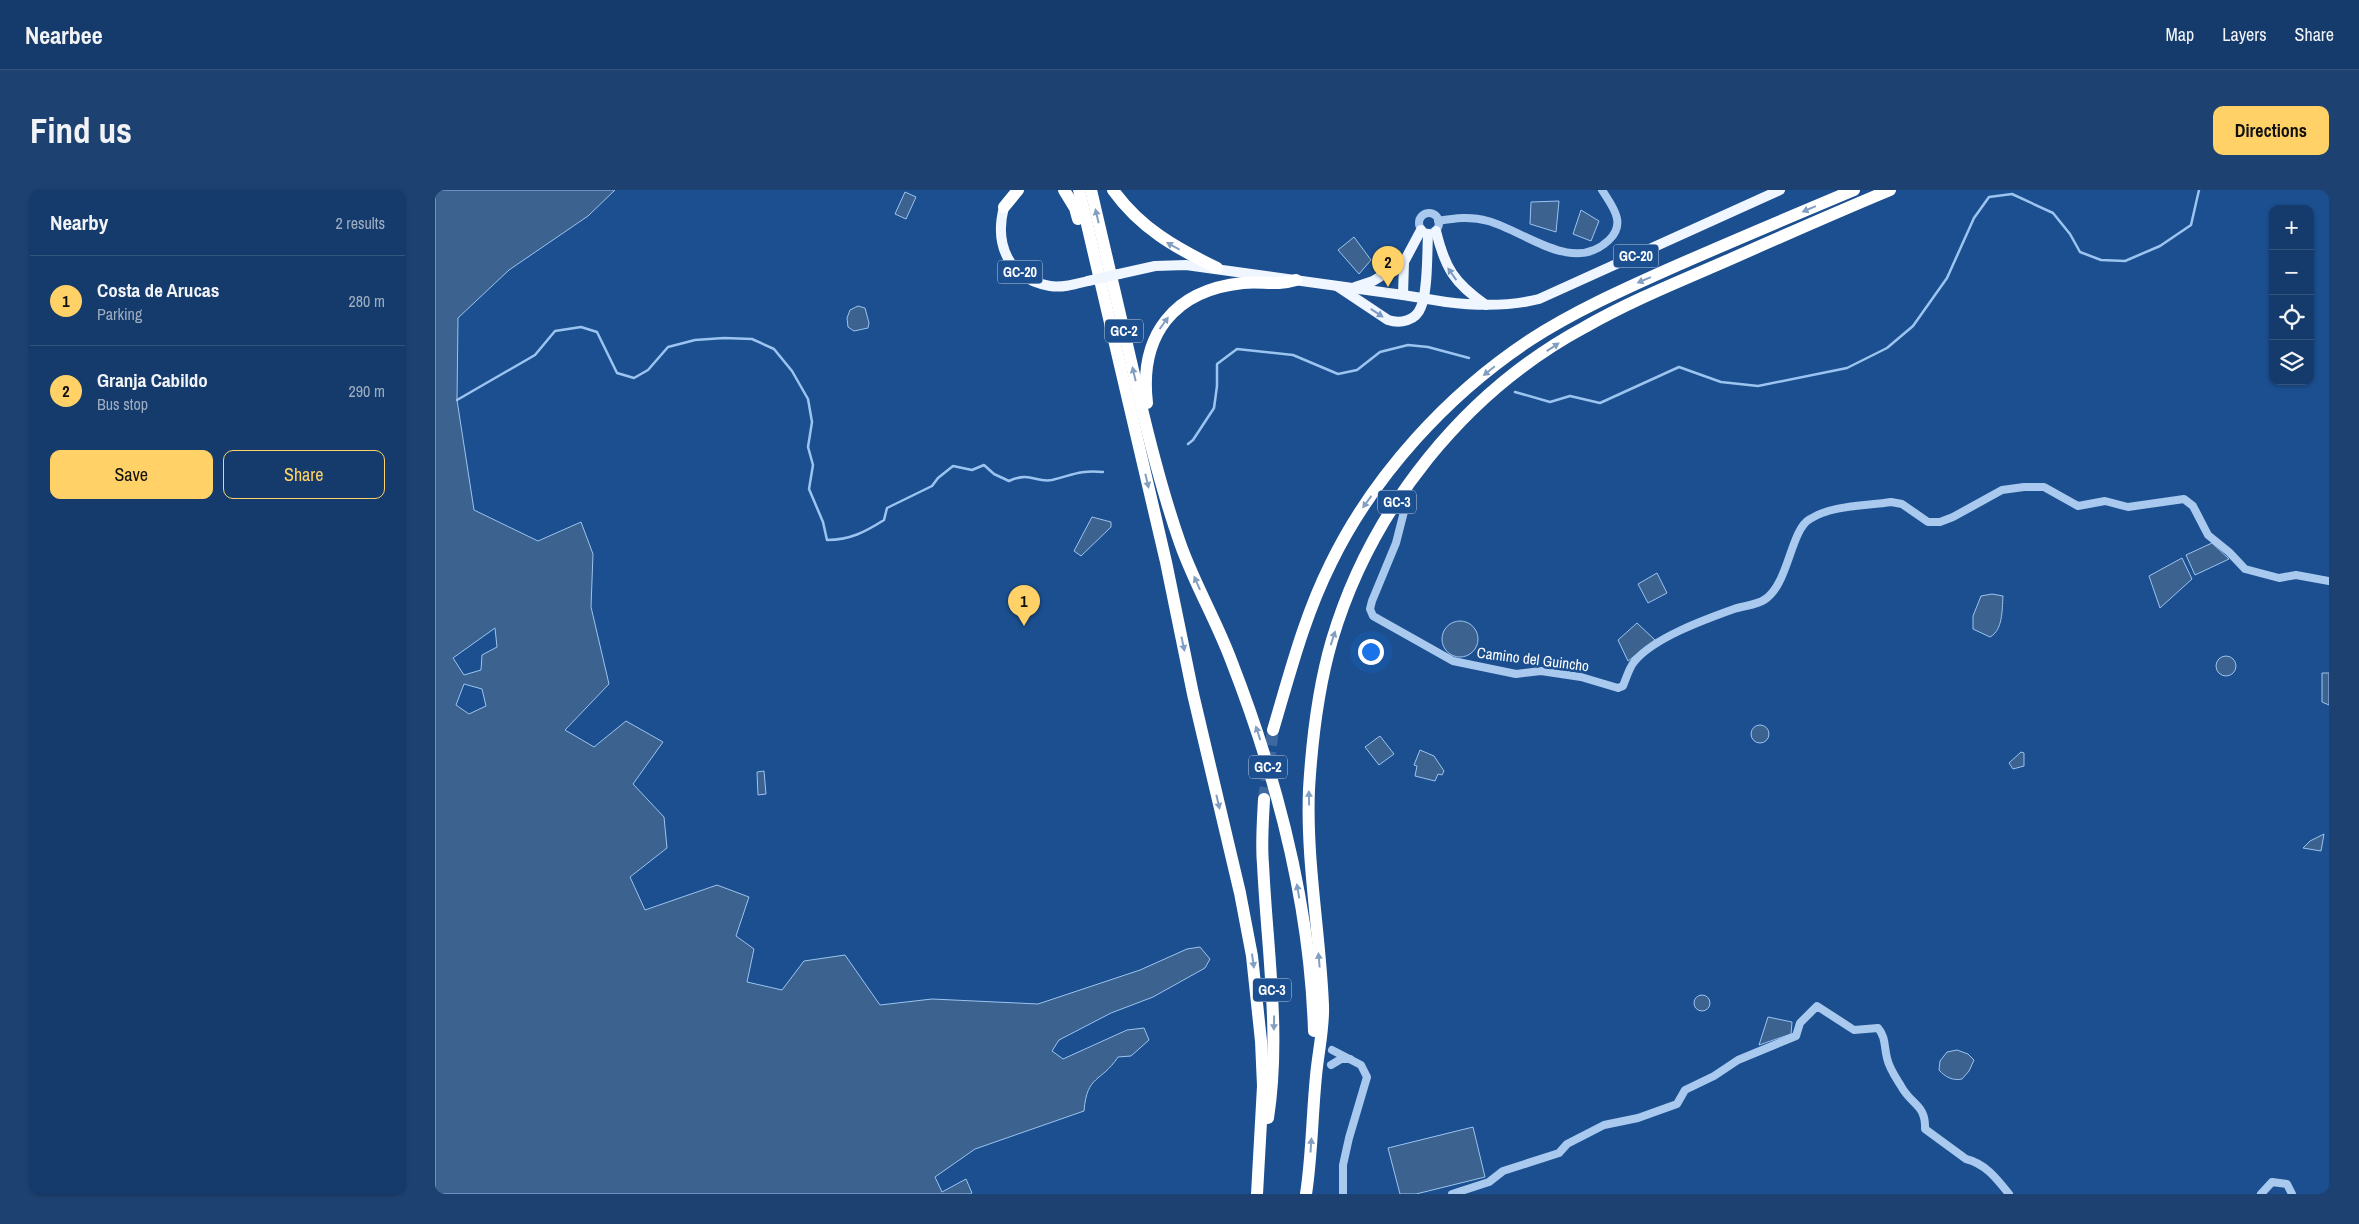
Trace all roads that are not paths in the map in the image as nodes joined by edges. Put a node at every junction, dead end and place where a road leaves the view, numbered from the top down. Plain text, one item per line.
1 (1010, 190) edge
2 (1018, 190) edge
3 (1064, 190) edge
4 (1079, 190) edge
5 (1091, 190) edge
6 (1113, 190) edge
7 (1602, 190) edge
8 (1780, 190) edge
9 (1854, 190) edge
10 (1889, 190) edge
11 (1004, 207) junction
12 (1431, 229) junction
13 (1404, 262) junction
14 (1217, 268) junction
15 (1296, 280) junction
16 (1336, 286) junction
17 (1354, 288) junction
18 (1403, 295) junction
19 (1487, 306) junction
20 (1532, 361) junction
21 (1136, 433) junction
22 (1149, 438) junction
23 (1409, 496) junction
24 (1386, 531) joint
25 (1395, 543) junction
26 (2329, 581) edge
27 (1273, 730) tunnel mouth
28 (1264, 799) tunnel mouth
29 (1332, 1050) dead end
30 (1350, 1058) junction
31 (1331, 1065) dead end
32 (1316, 1078) junction
33 (1258, 1180) junction
34 (1257, 1194) edge
35 (1306, 1194) edge
36 (1343, 1194) edge
37 (1452, 1194) edge
38 (2009, 1194) edge
39 (2261, 1194) edge
40 (2292, 1194) edge

1 - 11 highway
2 - 11 highway
3 - 21 highway
4 - 21 highway, GC-2
22 -> 5 highway, GC-2
14 -> 6 highway
7 - 12 street
8 - 19 main road, GC-20
9 -> 27 highway, GC-3
20 -> 10 highway, GC-3
11 - 14 main road, GC-20, bridge
12 - 13 main road
16 -> 12 main road
19 -> 12 main road
13 - 17 main road
13 - 18 main road
14 - 15 main road, GC-20
15 - 16 main road, GC-20
22 -> 15 highway
16 - 17 main road, GC-20
17 - 18 main road, GC-20
18 - 19 main road, GC-20, bridge
20 - 23 highway
32 -> 20 highway, GC-3
21 -> 33 highway, GC-2
32 -> 22 highway, GC-2
23 - 24 highway
23 - 25 street, Camino del Guincho
24 - 25 street
25 - 26 street, Camino del Guincho
28 -> 33 highway, GC-3
29 - 30 street
30 - 31 street
30 - 36 street
35 -> 32 highway, GC-2
33 - 34 highway, GC-2
37 - 38 street
39 - 40 street

